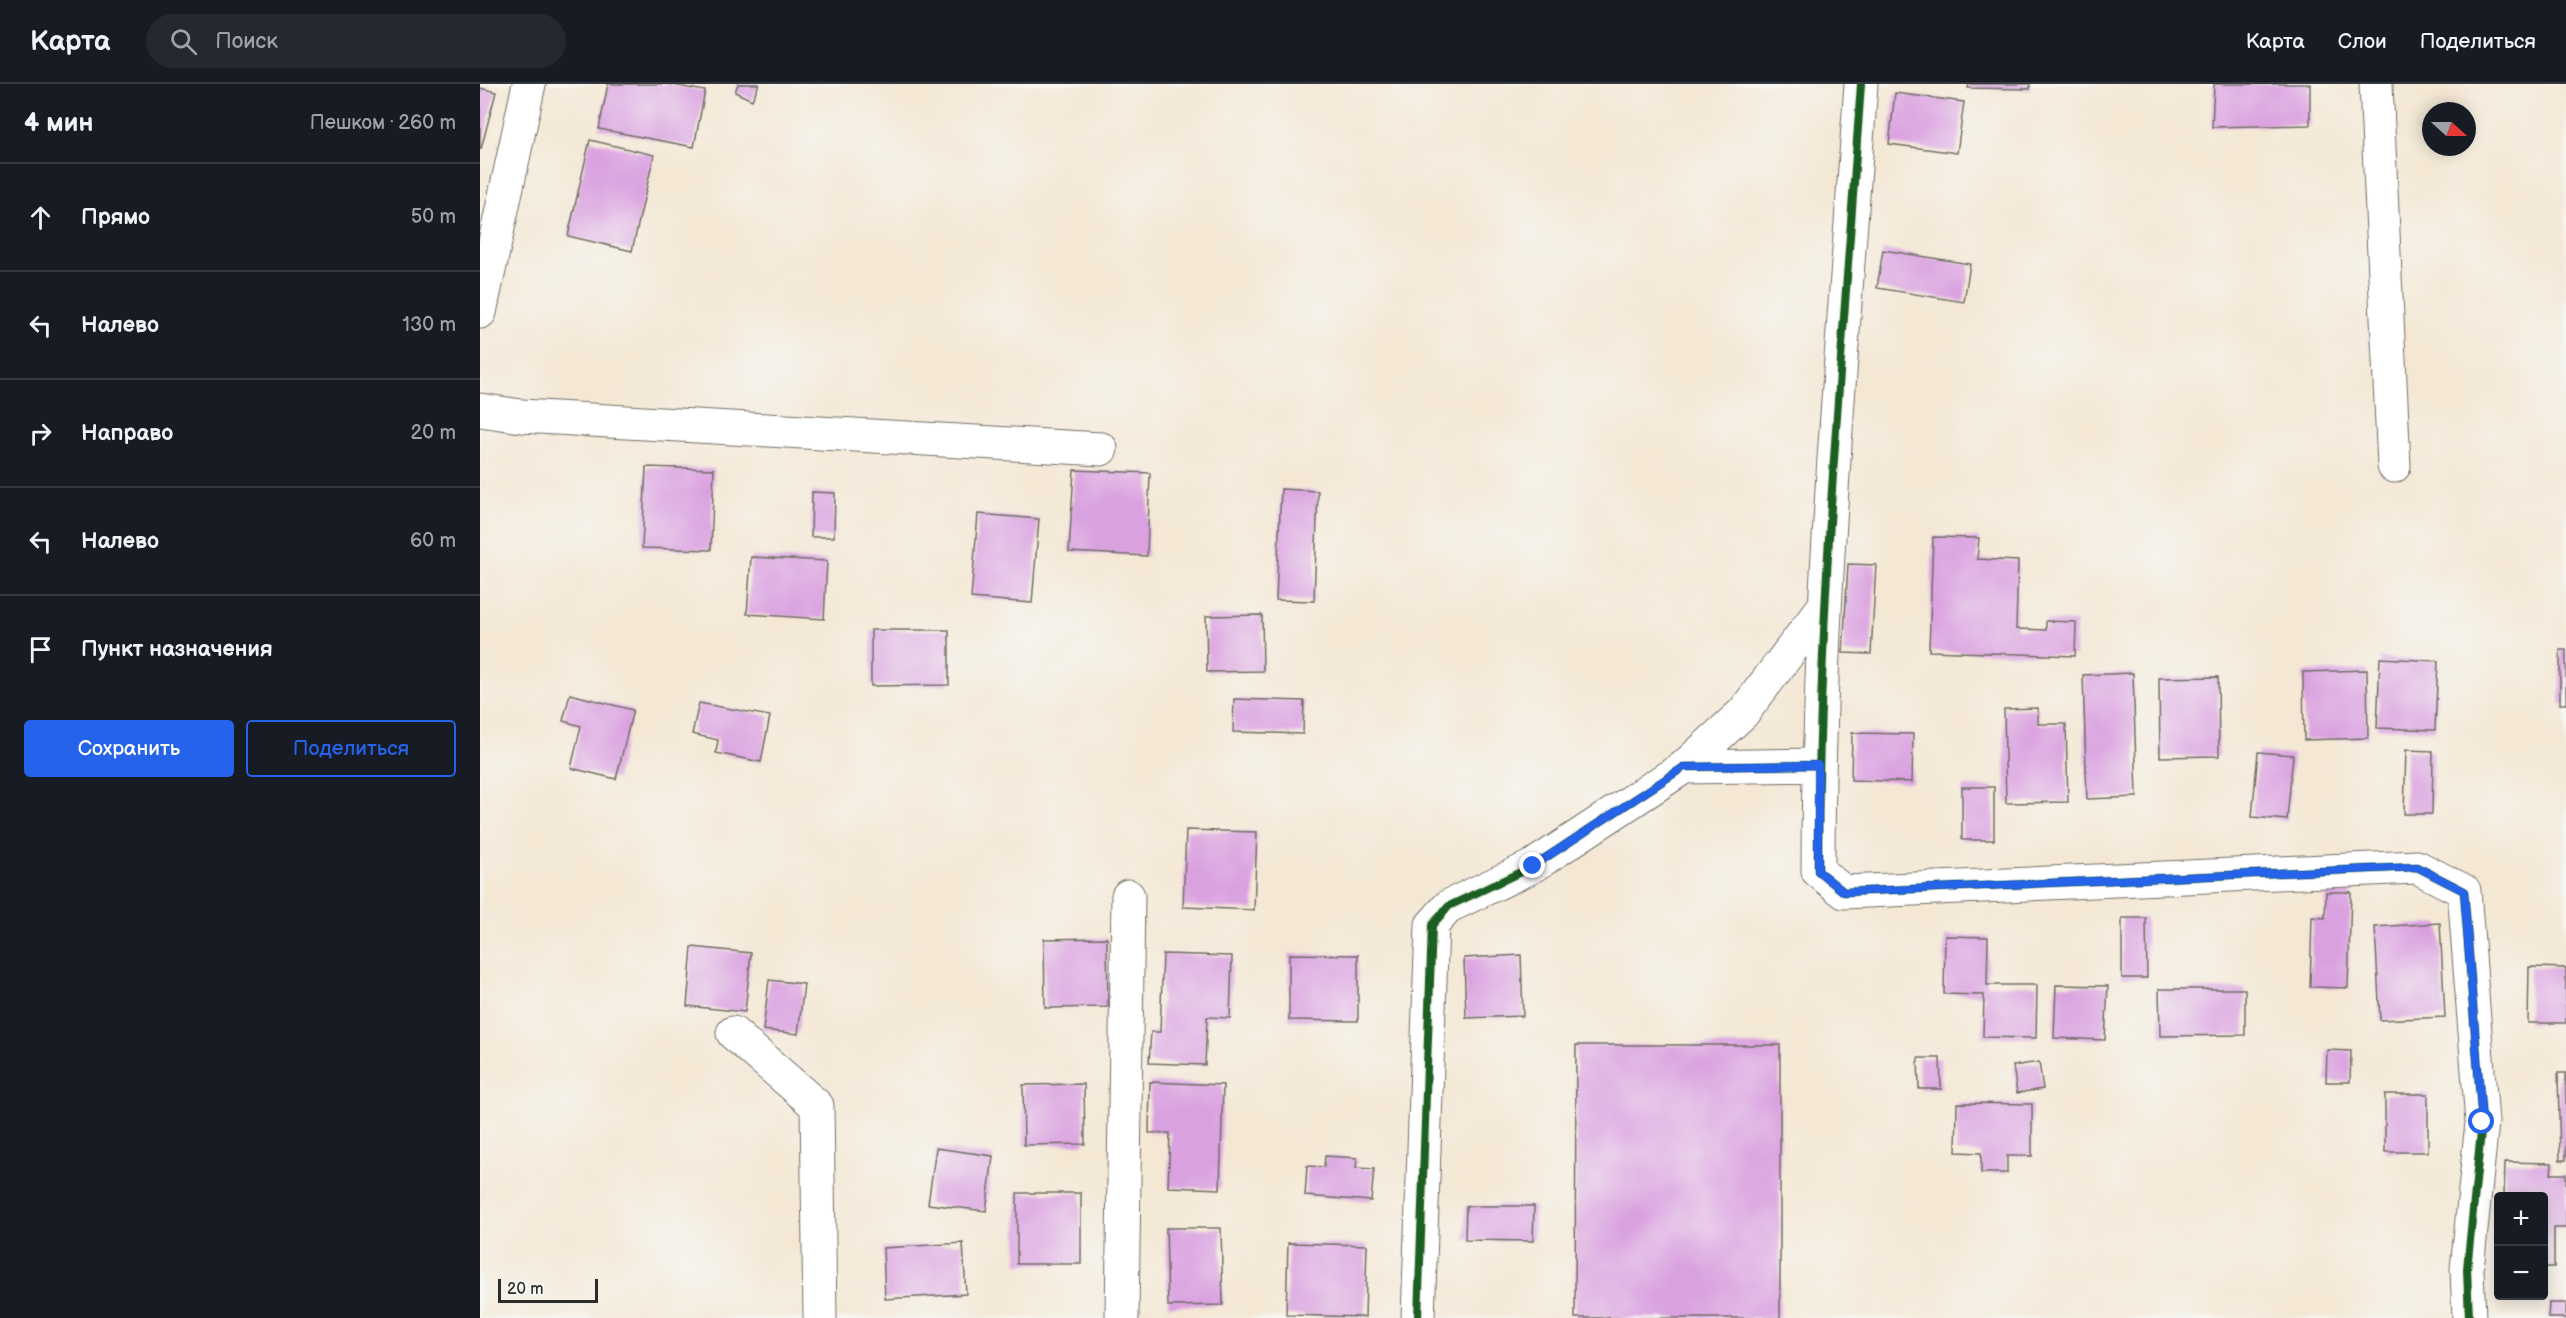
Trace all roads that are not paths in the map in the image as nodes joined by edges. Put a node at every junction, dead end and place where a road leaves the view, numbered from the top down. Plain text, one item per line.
1 (529, 84) edge
2 (1861, 84) edge
3 (2376, 84) edge
4 (480, 312) edge
5 (480, 410) edge
6 (1101, 449) dead end
7 (2394, 466) dead end
8 (1825, 605) junction
9 (1818, 765) junction
10 (1684, 767) junction
11 (1128, 896) dead end
12 (733, 1033) dead end
13 (820, 1318) edge
14 (1122, 1318) edge
15 (1418, 1318) edge
16 (2469, 1318) edge

1 - 4 street
2 - 8 street
3 - 7 street
5 - 6 street
8 - 9 street
8 - 10 street
9 - 10 street
9 - 16 street
10 - 15 street
11 - 14 street
12 - 13 street

